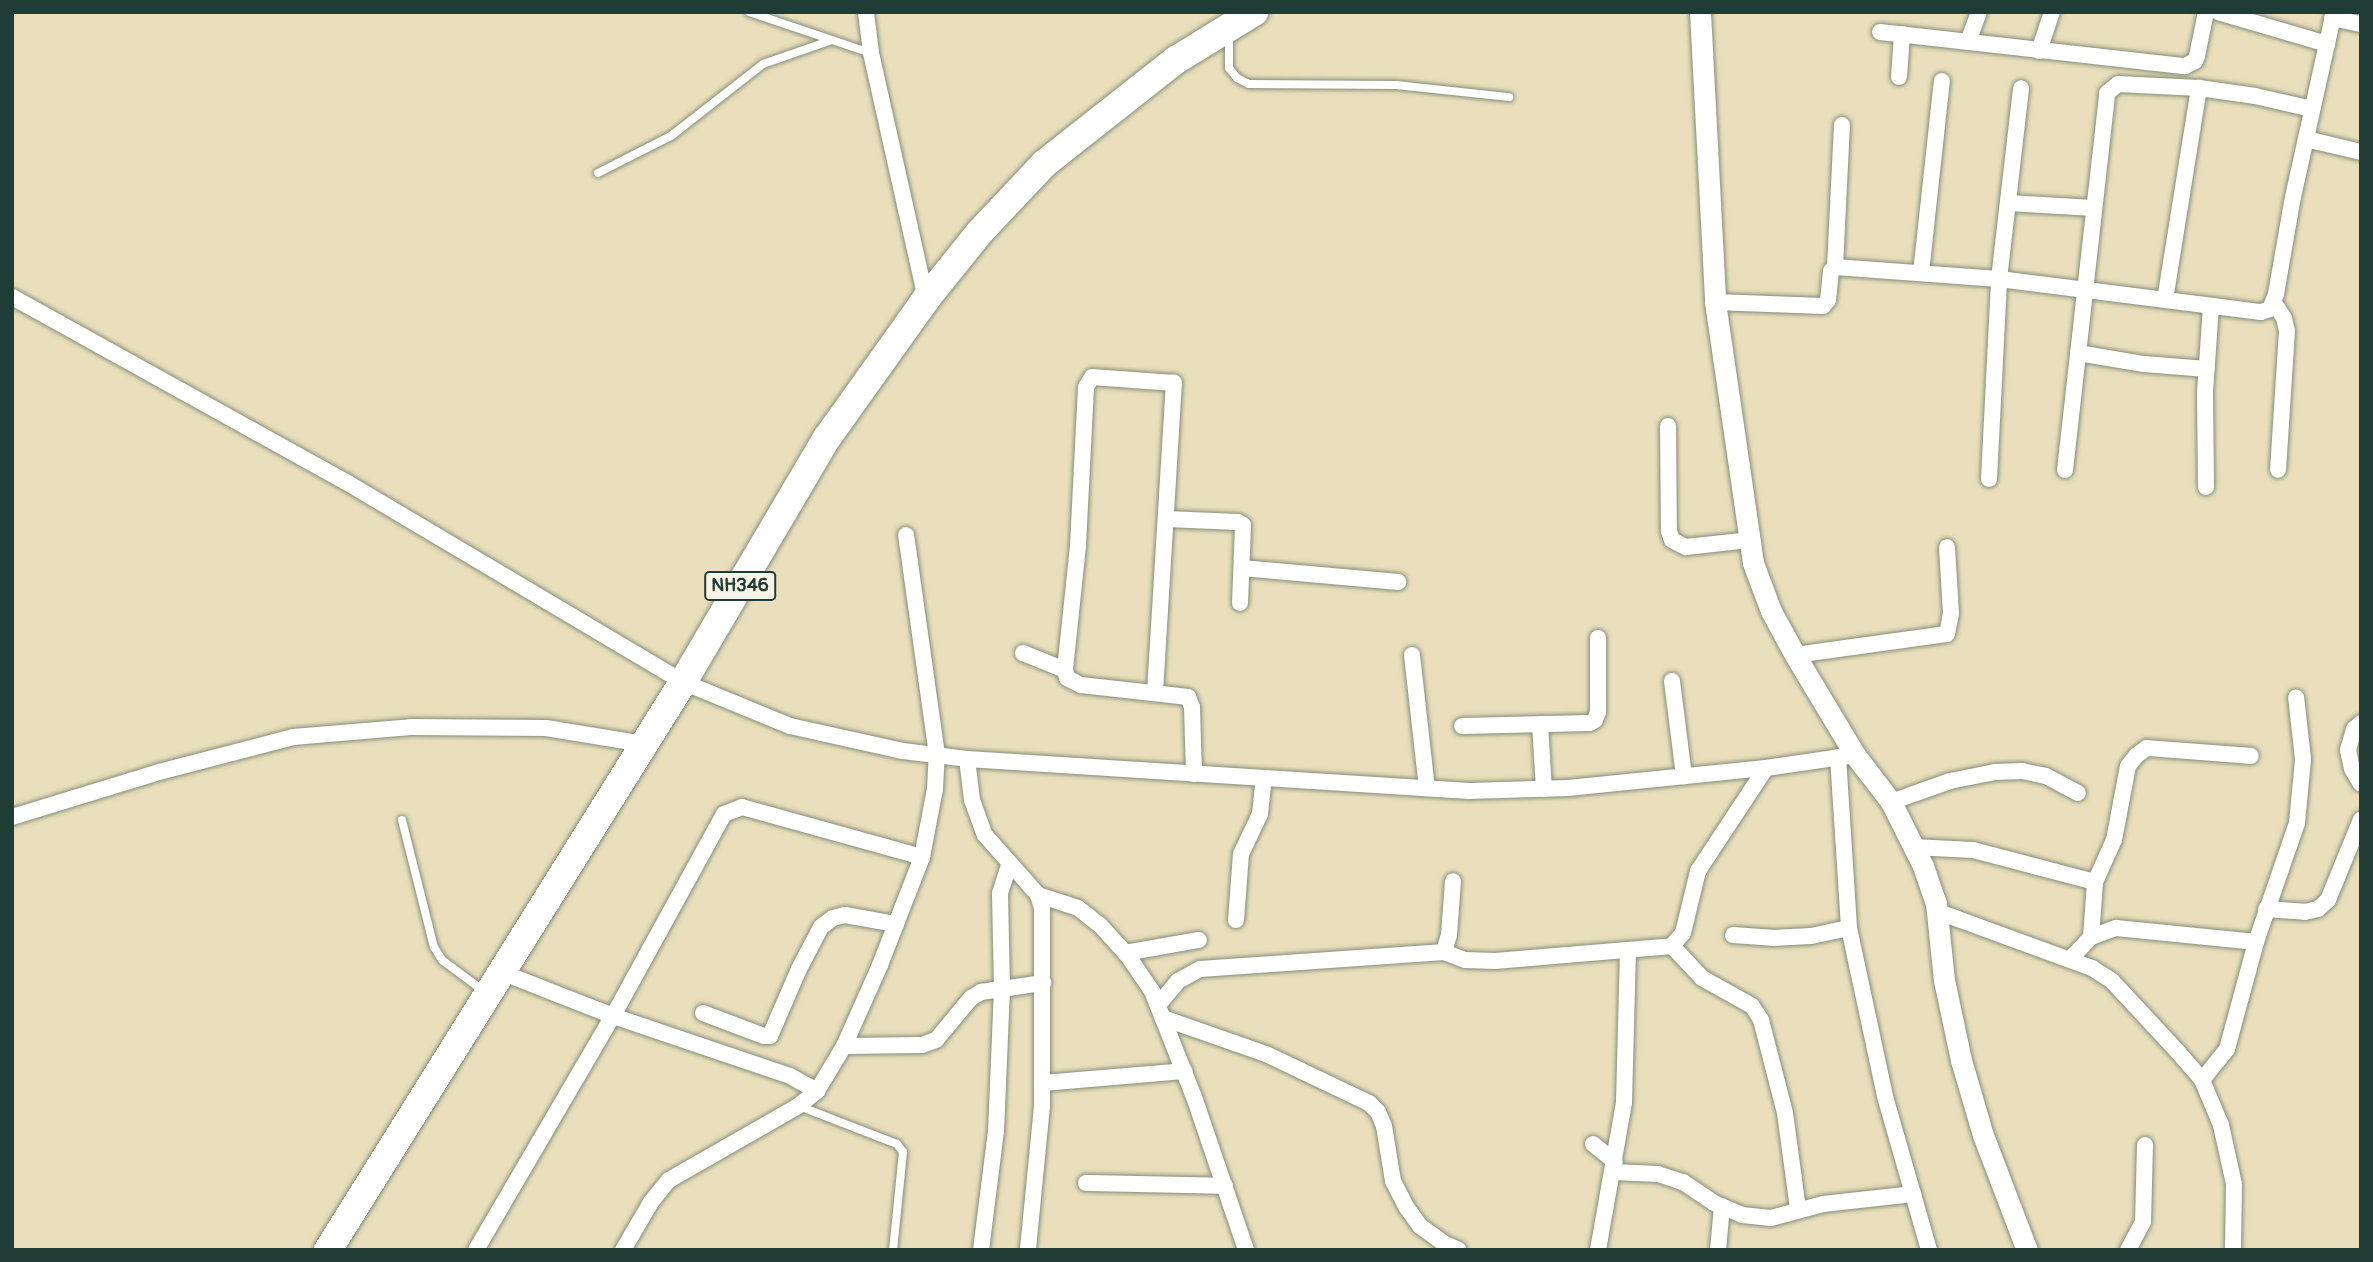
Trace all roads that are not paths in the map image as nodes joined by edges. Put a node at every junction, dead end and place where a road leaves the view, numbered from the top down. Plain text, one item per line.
1 (749, 12) edge
2 (866, 12) edge
3 (1255, 12) edge
4 (1700, 12) edge
5 (1979, 12) edge
6 (2052, 12) edge
7 (2206, 12) edge
8 (2218, 12) edge
9 (2333, 15) edge
10 (2361, 24) edge
11 (1229, 29) junction
12 (1880, 32) dead end
13 (1902, 34) junction
14 (832, 40) junction
15 (1968, 42) junction
16 (2327, 44) junction
17 (2039, 51) junction
18 (871, 53) junction
19 (1899, 77) dead end
20 (1942, 81) dead end
21 (2021, 88) dead end
22 (2199, 89) junction
23 (1509, 97) dead end
24 (2312, 109) junction
25 (1842, 125) dead end
26 (2306, 139) junction
27 (2361, 152) edge
28 (598, 173) dead end
29 (2008, 203) junction
30 (2094, 208) junction
31 (1835, 267) junction
32 (1921, 273) junction
33 (1999, 279) junction
34 (2086, 289) junction
35 (12, 298) edge
36 (926, 299) junction
37 (2165, 300) junction
38 (1715, 302) junction
39 (2274, 303) junction
40 (2211, 306) junction
41 (2078, 353) junction
42 (2207, 369) junction
43 (1668, 426) dead end
44 (2065, 470) dead end
45 (2278, 470) dead end
46 (1989, 479) dead end
47 (2206, 487) dead end
48 (1166, 519) junction
49 (906, 535) dead end
50 (1749, 540) junction
51 (1947, 547) dead end
52 (1241, 568) junction
53 (1398, 582) dead end
54 (1240, 603) dead end
55 (1598, 638) dead end
56 (1023, 653) dead end
57 (1412, 655) dead end
58 (1795, 655) junction
59 (1065, 670) junction
60 (1672, 681) dead end
61 (683, 682) junction
62 (1155, 692) junction
63 (2296, 697) dead end
64 (2361, 723) edge
65 (1540, 724) junction
66 (1462, 726) dead end
67 (643, 744) junction
68 (937, 755) junction
69 (1847, 756) junction
70 (2251, 756) dead end
71 (967, 759) junction
72 (1766, 768) junction
73 (1194, 774) junction
74 (1684, 776) junction
75 (1264, 778) junction
76 (2361, 784) edge
77 (1427, 789) junction
78 (1544, 789) junction
79 (2078, 793) dead end
80 (1891, 802) junction
81 (12, 817) edge
82 (2361, 819) edge
83 (402, 820) dead end
84 (1913, 846) junction
85 (922, 857) junction
86 (1009, 866) junction
87 (1453, 881) dead end
88 (2095, 882) junction
89 (1038, 895) junction
90 (2266, 909) junction
91 (1936, 911) junction
92 (1236, 920) dead end
93 (896, 924) junction
94 (1849, 928) junction
95 (1733, 935) dead end
96 (2091, 937) junction
97 (1199, 940) dead end
98 (2256, 942) junction
99 (1672, 946) junction
100 (1628, 951) junction
101 (1444, 952) junction
102 (1125, 953) junction
103 (2070, 959) junction
104 (495, 983) junction
105 (1043, 983) junction
106 (1002, 989) junction
107 (1160, 1012) junction
108 (704, 1013) dead end
109 (613, 1016) junction
110 (844, 1046) junction
111 (1184, 1071) junction
112 (2202, 1080) junction
113 (1042, 1083) junction
114 (817, 1091) junction
115 (798, 1106) junction
116 (1593, 1144) dead end
117 (2145, 1145) dead end
118 (1614, 1167) junction
119 (1086, 1183) dead end
120 (1225, 1186) junction
121 (1913, 1194) junction
122 (1722, 1206) junction
123 (1798, 1209) junction
124 (482, 1247) edge
125 (328, 1250) edge
126 (623, 1250) edge
127 (893, 1250) edge
128 (981, 1250) edge
129 (1028, 1250) edge
130 (1246, 1250) edge
131 (1458, 1250) edge
132 (1598, 1250) edge
133 (1718, 1250) edge
134 (1929, 1250) edge
135 (2027, 1250) edge
136 (2128, 1250) edge
137 (2233, 1250) edge

1 - 14 lane
2 - 18 street
3 - 11 highway, NH346
4 - 38 main road
5 - 15 street
6 - 17 street
7 - 17 street
8 - 16 street
9 - 10 street
9 - 16 street
11 - 23 lane
11 - 36 highway, NH346
12 - 13 street
13 - 15 street
13 - 19 street
14 - 18 lane
14 - 28 lane
15 - 17 street
16 - 24 street
18 - 36 street
20 - 32 street
21 - 29 street
22 - 24 street
22 - 30 street
22 - 37 street
24 - 26 street
25 - 31 street
26 - 27 street
26 - 39 street
29 - 30 street
29 - 33 street
30 - 34 street
31 - 32 street
31 - 38 street
32 - 33 street
33 - 34 street
33 - 46 street
34 - 37 street
34 - 41 street
35 - 61 street
36 - 61 highway, NH346
37 - 40 street
38 - 50 main road
39 - 40 street
39 - 45 street
40 - 42 street
41 - 42 street
41 - 44 street
42 - 47 street
43 - 50 street
48 - 52 street
48 - 59 street
48 - 62 street
49 - 68 street
50 - 58 main road
51 - 58 street
52 - 53 street
52 - 54 street
55 - 65 street
56 - 59 street
57 - 77 street
58 - 69 main road
59 - 62 street
60 - 74 street
61 - 67 highway, NH346
61 - 68 street
62 - 73 street
63 - 90 street
64 - 76 street
65 - 66 street
65 - 78 street
67 - 81 street
67 - 104 highway, NH346
68 - 71 street
68 - 85 street
69 - 72 street
69 - 80 main road
69 - 94 street
70 - 88 street
71 - 73 street
71 - 86 street
72 - 74 street
72 - 99 street
73 - 75 street
74 - 78 street
75 - 77 street
75 - 92 street
77 - 78 street
79 - 80 street
80 - 84 main road
82 - 90 street
83 - 104 lane
84 - 88 street
84 - 91 main road
85 - 93 street
85 - 109 street
86 - 89 street
86 - 106 street
87 - 101 street
88 - 96 street
89 - 102 street
89 - 105 street
90 - 98 street
91 - 103 street
91 - 135 main road
93 - 108 street
93 - 110 street
94 - 95 street
94 - 121 street
96 - 98 street
96 - 103 street
97 - 102 street
98 - 112 street
99 - 100 street
99 - 123 street
100 - 101 street
100 - 118 street
101 - 107 street
102 - 107 street
103 - 112 street
104 - 109 street
104 - 125 highway, NH346
105 - 106 street
105 - 113 street
106 - 110 street
106 - 128 street
107 - 111 street
107 - 131 street
109 - 114 street
109 - 124 street
110 - 114 street
111 - 113 street
111 - 120 street
112 - 137 street
113 - 129 street
114 - 115 street
115 - 126 street
115 - 127 lane
116 - 118 street
117 - 136 street
118 - 122 street
118 - 132 street
119 - 120 street
120 - 130 street
121 - 123 street
121 - 134 street
122 - 123 street
122 - 133 street

